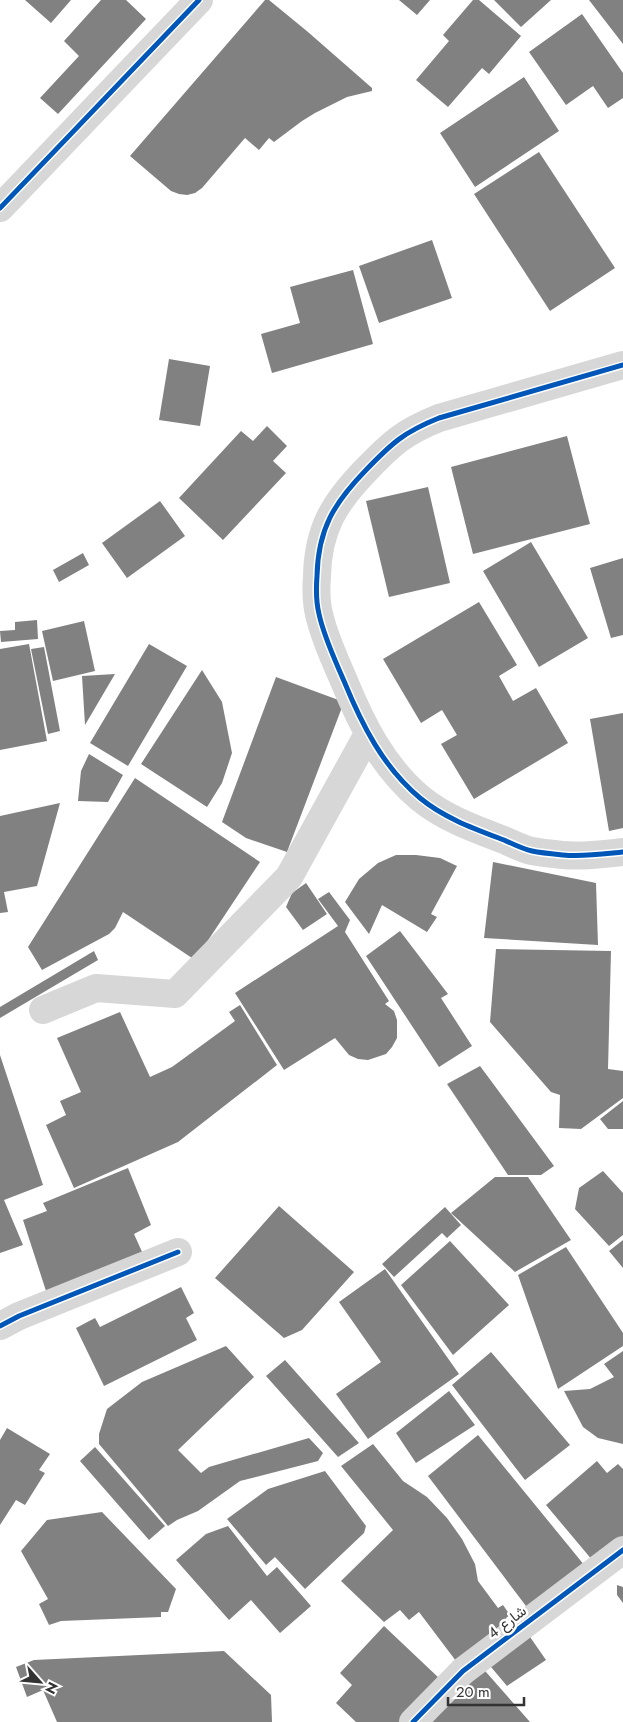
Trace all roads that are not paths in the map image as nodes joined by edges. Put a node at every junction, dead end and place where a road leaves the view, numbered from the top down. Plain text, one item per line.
1 (199, 0) edge
2 (0, 208) edge
3 (623, 365) edge
4 (368, 734) junction
5 (623, 852) edge
6 (43, 1010) dead end
7 (178, 1252) dead end
8 (0, 1326) edge
9 (623, 1550) edge
10 (413, 1722) edge

1 - 2 street
3 - 4 street
4 - 5 street
4 - 6 street
7 - 8 street
9 - 10 street, شارع 4

